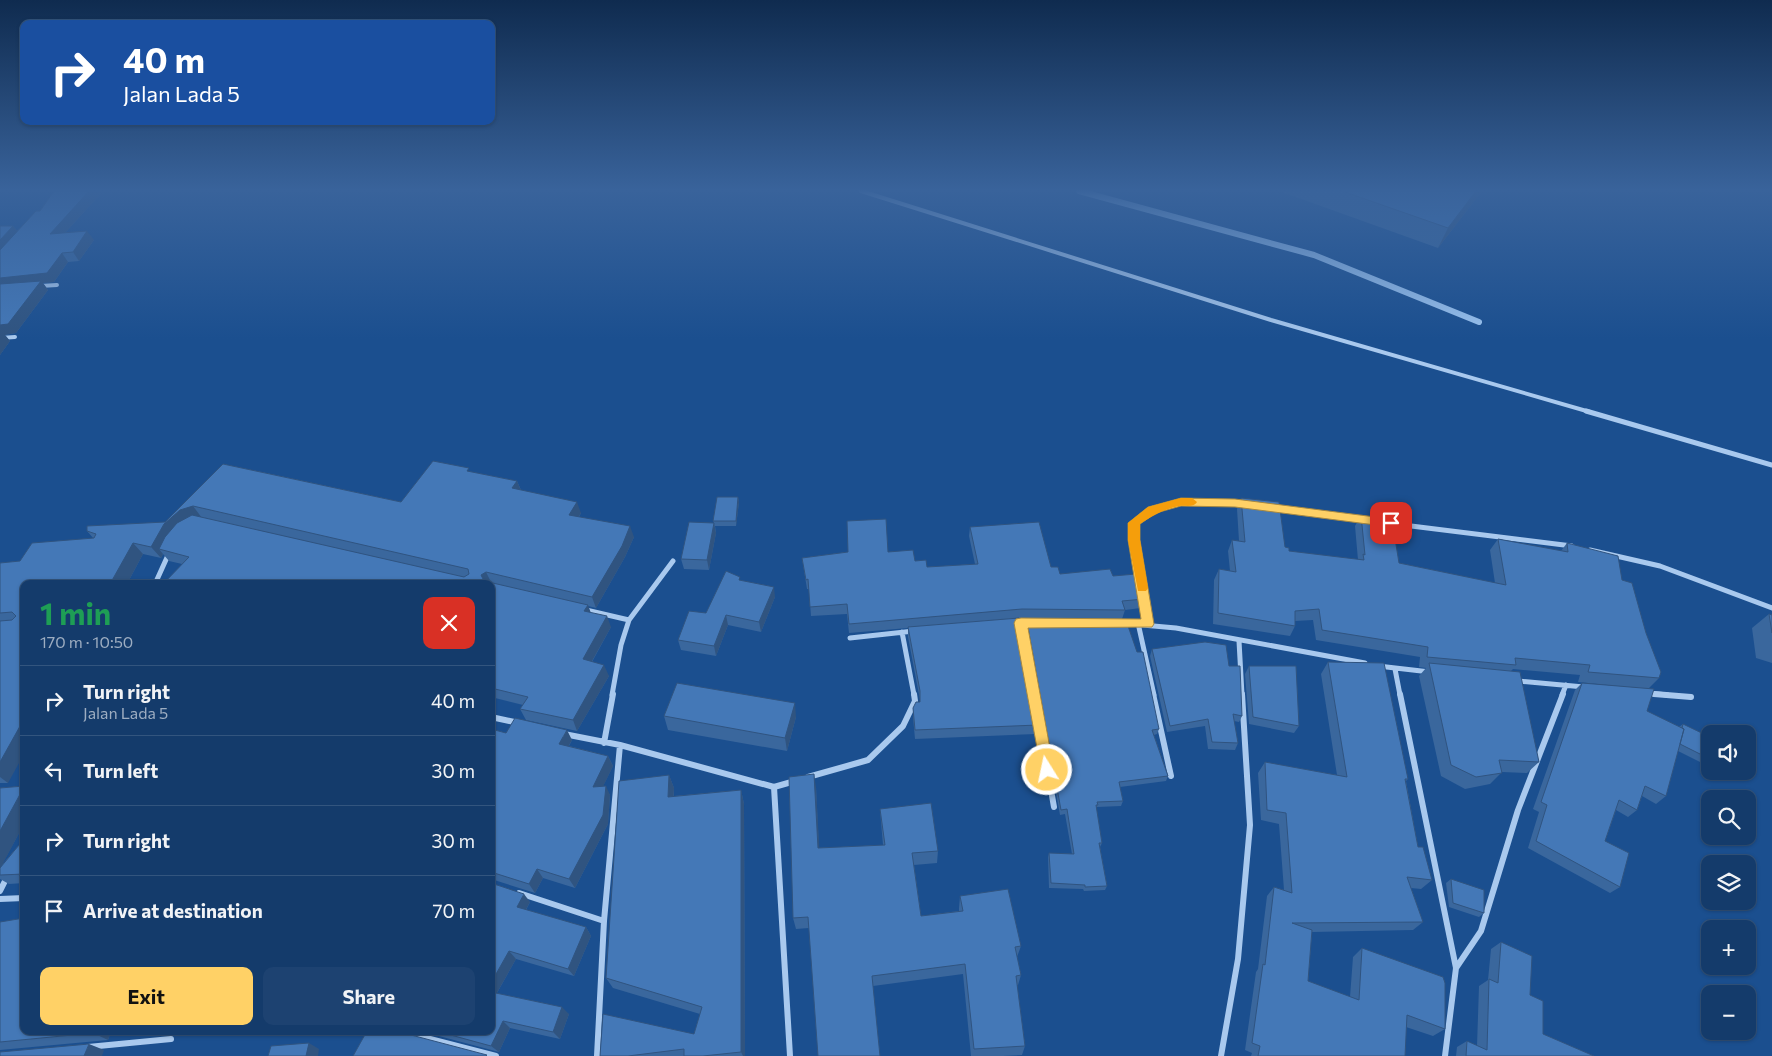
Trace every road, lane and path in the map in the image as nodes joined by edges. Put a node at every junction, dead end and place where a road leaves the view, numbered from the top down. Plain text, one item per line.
1 (1019, 240) edge
2 (57, 285) dead end
3 (38, 286) edge
4 (15, 337) dead end
5 (0, 338) edge
6 (1772, 465) edge
7 (1254, 506) edge
8 (1264, 507) edge
9 (1372, 521) edge
10 (1381, 522) edge
11 (1576, 547) edge
12 (171, 549) edge
13 (1586, 549) edge
14 (673, 561) dead end
15 (157, 580) edge
16 (1772, 608) edge
17 (583, 610) edge
18 (629, 620) junction
19 (1021, 623) junction
20 (1040, 623) edge
21 (1108, 623) edge
22 (1138, 623) junction
23 (1011, 624) edge
24 (1148, 624) junction
25 (922, 631) edge
26 (902, 632) junction
27 (850, 638) dead end
28 (1239, 642) junction
29 (1395, 669) junction
30 (1433, 672) edge
31 (1509, 680) edge
32 (1566, 685) junction
33 (1595, 688) edge
34 (1643, 693) edge
35 (1692, 697) dead end
36 (495, 718) edge
37 (529, 726) edge
38 (557, 732) edge
39 (604, 743) junction
40 (620, 746) junction
41 (1171, 776) dead end
42 (774, 786) junction
43 (1054, 807) dead end
44 (12, 868) edge
45 (510, 890) edge
46 (0, 891) edge
47 (20, 898) edge
48 (0, 899) edge
49 (604, 921) junction
50 (1456, 968) junction
51 (415, 1035) edge
52 (171, 1039) dead end
53 (76, 1048) edge
54 (496, 1056) edge
55 (598, 1056) edge
56 (790, 1056) edge
57 (1221, 1056) edge
58 (1445, 1056) edge

1 - 6 street
2 - 3 street
4 - 5 street
7 - 24 street
8 - 9 street
10 - 11 street
12 - 15 street
13 - 16 street
14 - 18 street
17 - 18 street
18 - 39 street
19 - 20 street
19 - 23 street
19 - 43 street
21 - 22 street
22 - 24 street
22 - 41 street
24 - 28 street
25 - 26 street
26 - 27 street
26 - 42 street
28 - 29 street
28 - 57 street
29 - 30 street
29 - 50 street
31 - 32 street
32 - 33 street
32 - 50 street
34 - 35 street
36 - 37 street
38 - 39 street
39 - 40 street
40 - 42 street
40 - 49 street
42 - 56 street
44 - 46 street
45 - 49 street
47 - 48 street
49 - 55 street
50 - 58 street
51 - 54 street
52 - 53 street

